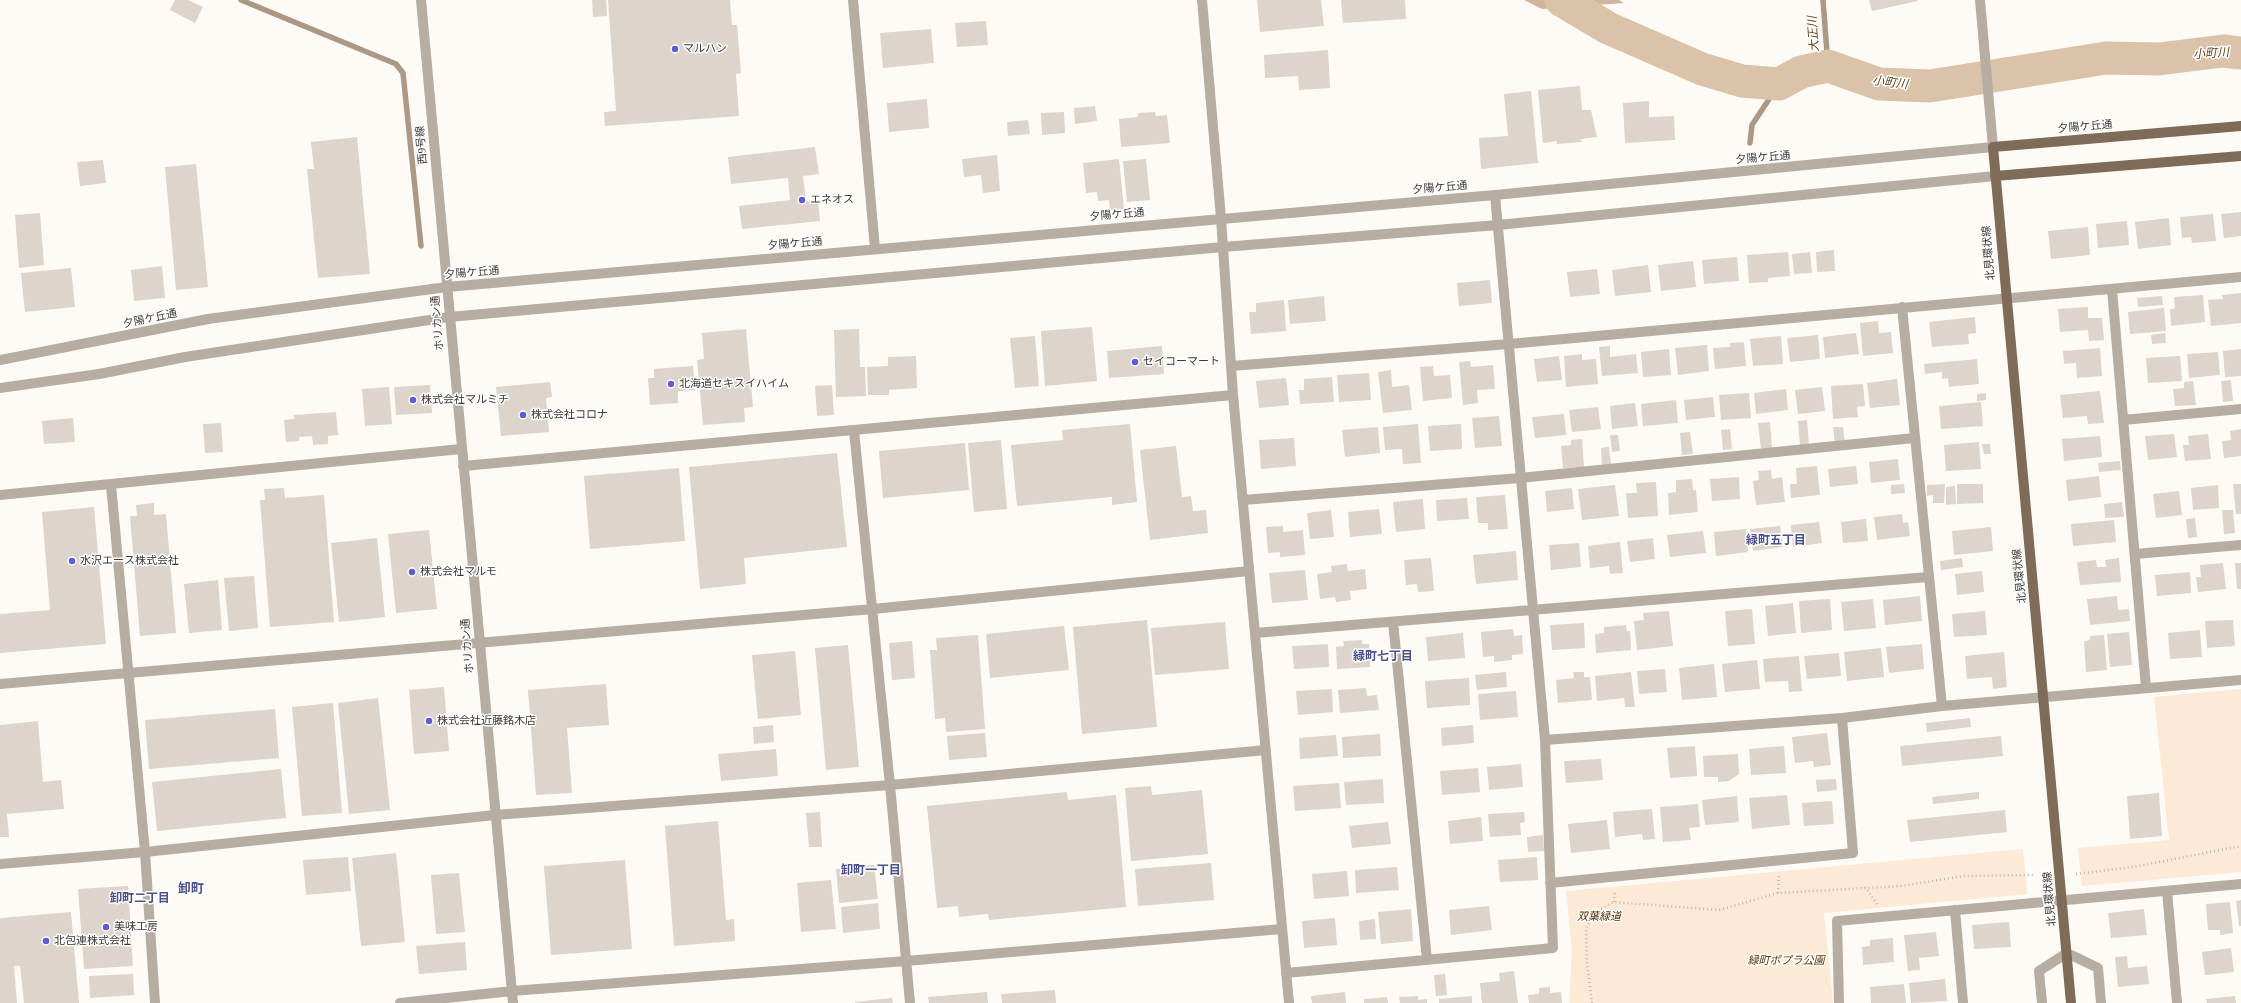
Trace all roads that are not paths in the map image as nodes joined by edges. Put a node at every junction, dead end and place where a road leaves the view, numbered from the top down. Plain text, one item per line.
1 (421, 0) edge
2 (853, 0) edge
3 (1202, 0) edge
4 (1980, 0) edge
5 (2241, 126) edge
6 (1993, 147) junction
7 (2241, 156) edge
8 (1995, 176) junction
9 (1495, 195) junction
10 (1221, 218) junction
11 (1498, 225) junction
12 (1223, 247) junction
13 (875, 249) junction
14 (2241, 277) edge
15 (447, 287) junction
16 (2112, 289) junction
17 (2005, 298) junction
18 (1902, 307) junction
19 (449, 317) junction
20 (1509, 344) junction
21 (0, 360) edge
22 (1231, 366) junction
23 (0, 388) edge
24 (1233, 395) junction
25 (2241, 409) edge
26 (2123, 420) junction
27 (854, 431) junction
28 (1914, 438) junction
29 (461, 449) junction
30 (463, 466) junction
31 (1520, 478) junction
32 (111, 485) junction
33 (0, 495) edge
34 (1243, 500) junction
35 (2241, 545) edge
36 (2135, 554) junction
37 (1249, 571) junction
38 (1928, 577) junction
39 (873, 609) junction
40 (1532, 611) junction
41 (1393, 622) junction
42 (1255, 633) junction
43 (479, 642) junction
44 (128, 672) junction
45 (2241, 680) edge
46 (0, 684) edge
47 (2146, 688) junction
48 (2044, 698) junction
49 (1942, 706) junction
50 (1842, 718) junction
51 (1544, 740) junction
52 (1266, 750) junction
53 (890, 785) junction
54 (495, 815) junction
55 (144, 852) junction
56 (0, 864) edge
57 (1550, 883) junction
58 (2241, 884) edge
59 (2167, 890) junction
60 (2062, 902) junction
61 (1955, 910) junction
62 (1282, 929) junction
63 (2066, 953) junction
64 (1426, 960) junction
65 (906, 961) junction
66 (1286, 973) junction
67 (512, 991) junction
68 (155, 1003) edge
69 (400, 1003) edge
70 (513, 1003) edge
71 (910, 1003) edge
72 (1289, 1003) edge
73 (1839, 1003) edge
74 (1962, 1003) edge
75 (2042, 1003) edge
76 (2071, 1003) edge
77 (2101, 1003) edge
78 (2177, 1003) edge

1 - 15 street, 西9号線
2 - 13 street
3 - 10 street
4 - 6 street
5 - 6 main road, 夕陽ケ丘通
6 - 8 main road, 北見環状線
6 - 9 street, 夕陽ケ丘通
7 - 8 main road
8 - 11 street
8 - 17 main road, 北見環状線
9 - 10 street, 夕陽ケ丘通
9 - 11 street
10 - 12 street
10 - 13 street, 夕陽ケ丘通
11 - 12 street
11 - 20 street
12 - 19 street
12 - 22 street
13 - 15 street, 夕陽ケ丘通
14 - 16 street
15 - 19 street, ホリカン通
15 - 21 street, 夕陽ケ丘通
16 - 17 street
16 - 26 street
17 - 18 street
17 - 48 main road, 北見環状線
18 - 20 street
18 - 28 street
19 - 23 street
19 - 29 street, ホリカン通
20 - 22 street
20 - 31 street
22 - 24 street
24 - 27 street
24 - 34 street
25 - 26 street
26 - 36 street
27 - 30 street
27 - 39 street
28 - 31 street
28 - 38 street
29 - 30 street, ホリカン通
29 - 32 street
30 - 43 street, ホリカン通
31 - 34 street
31 - 40 street
32 - 33 street
32 - 44 street
34 - 37 street
35 - 36 street
36 - 47 street
37 - 39 street
37 - 42 street
38 - 40 street
38 - 49 street
39 - 43 street
39 - 53 street
40 - 41 street
40 - 51 street
41 - 42 street
41 - 64 street
42 - 52 street
43 - 44 street
43 - 54 street, ホリカン通
44 - 46 street
44 - 55 street
45 - 47 street
47 - 48 street
48 - 49 street
48 - 60 main road, 北見環状線
49 - 50 street
50 - 51 street
50 - 57 street
51 - 57 street
52 - 53 street
52 - 62 street
53 - 54 street
53 - 65 street
54 - 55 street
54 - 67 street, ホリカン通
55 - 56 street
55 - 68 street
57 - 64 street
58 - 59 street
59 - 60 street
59 - 78 street
60 - 61 street
60 - 63 main road, 北見環状線
61 - 73 street
61 - 74 street
62 - 65 street
62 - 66 street
63 - 75 street
63 - 76 main road, 北見環状線
63 - 77 street
64 - 66 street
65 - 67 street
65 - 71 street
66 - 72 street
67 - 69 street
67 - 70 street, ホリカン通

